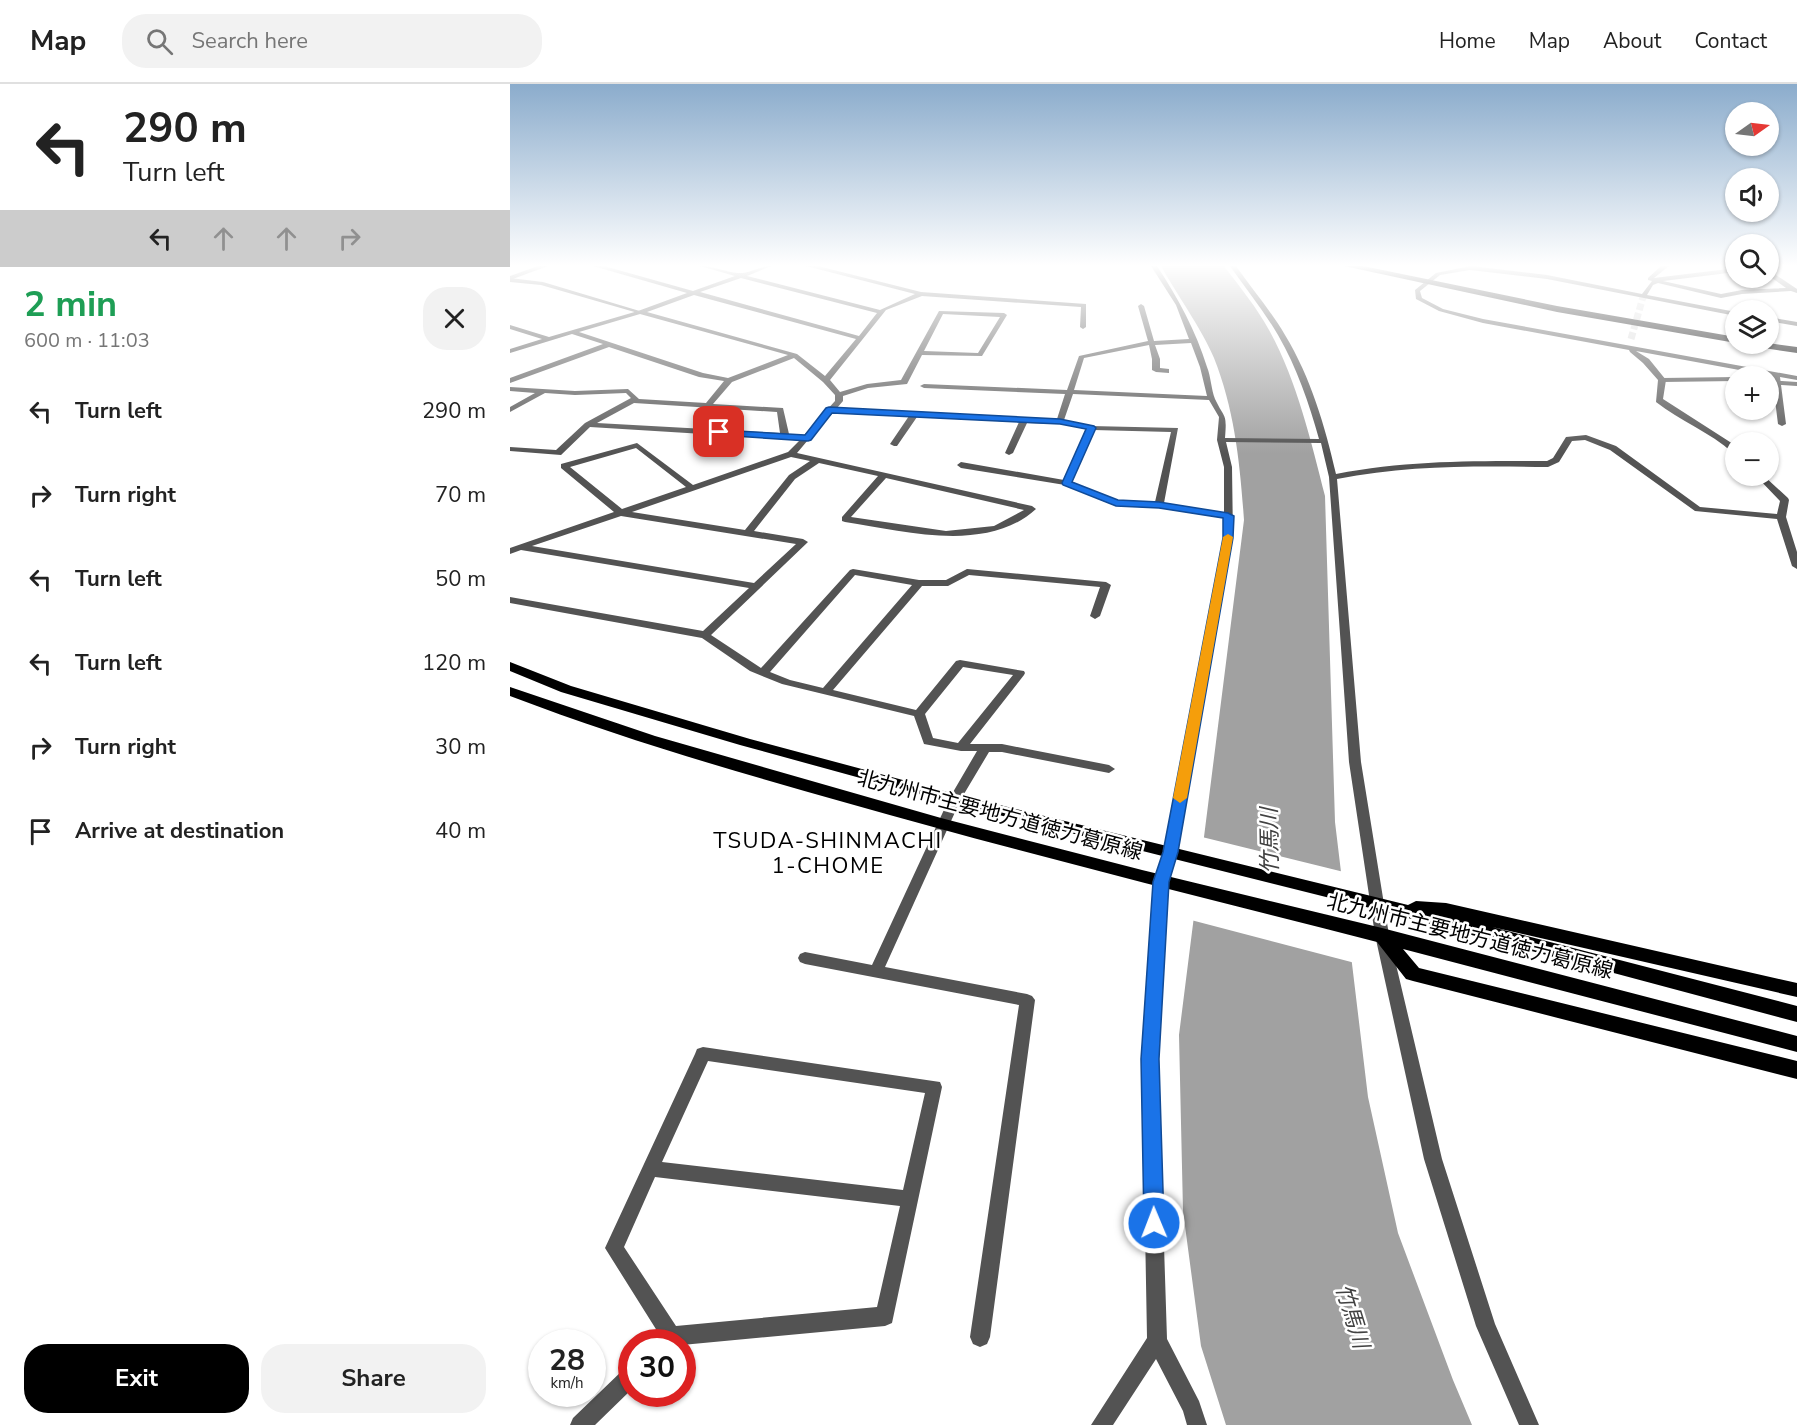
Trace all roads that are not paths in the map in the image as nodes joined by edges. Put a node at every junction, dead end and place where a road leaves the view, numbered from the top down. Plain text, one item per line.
1 (515, 329) edge
2 (584, 329) edge
3 (700, 329) edge
4 (826, 329) edge
5 (868, 329) edge
6 (932, 329) edge
7 (996, 329) edge
8 (1146, 329) edge
9 (1189, 329) edge
10 (1277, 329) edge
11 (1524, 329) edge
12 (1677, 329) edge
13 (1710, 329) edge
14 (1725, 331) edge
15 (572, 332) junction
16 (860, 338) junction
17 (1725, 338) edge
18 (549, 339) junction
19 (1631, 339) tunnel mouth
20 (1194, 340) junction
21 (1779, 340) edge
22 (1150, 343) junction
23 (1797, 343) edge
24 (610, 344) junction
25 (1779, 347) edge
26 (1628, 348) junction
27 (1797, 350) edge
28 (510, 351) edge
29 (919, 353) junction
30 (795, 355) junction
31 (1725, 369) edge
32 (1167, 370) dead end
33 (1797, 378) edge
34 (1725, 379) edge
35 (729, 380) junction
36 (826, 380) junction
37 (1662, 380) junction
38 (1779, 380) edge
39 (510, 381) edge
40 (1779, 381) edge
41 (1797, 384) edge
42 (924, 386) dead end
43 (510, 389) edge
44 (543, 392) junction
45 (1071, 392) junction
46 (839, 395) junction
47 (1211, 398) junction
48 (635, 399) junction
49 (708, 405) junction
50 (1779, 408) edge
51 (510, 410) edge
52 (829, 410) junction
53 (914, 415) junction
54 (1024, 421) junction
55 (1060, 422) junction
56 (1782, 424) dead end
57 (588, 425) junction
58 (1091, 428) junction
59 (785, 436) junction
60 (808, 438) junction
61 (1221, 440) junction
62 (1325, 441) junction
63 (1725, 441) edge
64 (894, 444) dead end
65 (510, 449) edge
66 (1009, 453) dead end
67 (791, 454) junction
68 (817, 460) junction
69 (961, 465) dead end
70 (884, 475) junction
71 (1334, 477) junction
72 (1066, 483) junction
73 (1770, 486) edge
74 (692, 488) junction
75 (1159, 505) junction
76 (621, 513) junction
77 (1228, 516) junction
78 (1781, 516) junction
79 (747, 534) junction
80 (521, 547) junction
81 (510, 551) edge
82 (1797, 566) edge
83 (920, 583) junction
84 (757, 586) junction
85 (510, 600) edge
86 (1095, 616) dead end
87 (705, 635) junction
88 (510, 666) edge
89 (763, 673) junction
90 (510, 691) edge
91 (826, 691) junction
92 (919, 714) junction
93 (961, 747) junction
94 (985, 748) junction
95 (1109, 769) dead end
96 (955, 798) junction
97 (944, 826) junction
98 (1170, 852) junction
99 (1161, 882) junction
100 (1378, 904) junction
101 (1382, 935) junction
102 (805, 958) dead end
103 (876, 971) junction
104 (1797, 990) edge
105 (1797, 1014) edge
106 (1797, 1044) edge
107 (1797, 1070) edge
108 (650, 1169) junction
109 (910, 1199) junction
110 (662, 1329) edge
111 (696, 1336) edge
112 (980, 1337) dead end
113 (1157, 1341) junction
114 (618, 1388) edge
115 (580, 1425) edge
116 (1101, 1425) edge
117 (1197, 1425) edge
118 (1529, 1425) edge

1 - 18 street
2 - 15 street
3 - 30 street
4 - 16 street
5 - 16 street
6 - 29 street
7 - 29 street
8 - 22 street
9 - 20 street
10 - 62 street
11 - 26 street
12 - 17 highway
13 - 14 highway
15 - 18 street
15 - 24 street
16 - 36 street
18 - 28 street
19 - 26 street
20 - 22 street
20 - 47 street
21 - 23 highway
22 - 32 street
22 - 45 street
24 - 35 street
24 - 39 street
25 - 27 highway
26 - 31 street
26 - 37 street
29 - 46 street
30 - 35 street
30 - 36 street
33 - 38 street
34 - 37 lane
35 - 49 street
36 - 46 street
37 - 63 street
40 - 41 lane
42 - 45 street
43 - 44 street
44 - 48 street
44 - 51 street
45 - 47 street
45 - 55 street
46 - 52 street
47 - 61 street
48 - 49 street
48 - 57 street
49 - 59 street
50 - 56 street
52 - 53 street
52 - 60 street
53 - 54 street
53 - 64 street
54 - 55 street
54 - 66 street
55 - 58 street
57 - 59 street
57 - 65 street
58 - 72 street
58 - 75 street
59 - 60 street
60 - 67 street
61 - 62 street
61 - 77 street
62 - 71 street
67 - 68 street
67 - 74 street
68 - 70 street
68 - 79 street
69 - 72 street
70 - 70 street
71 - 78 street
71 - 100 street
72 - 75 street
73 - 78 street
74 - 76 street
74 - 76 street
75 - 77 street
76 - 79 street
76 - 80 street
77 - 98 street
78 - 82 street
79 - 84 street
80 - 81 street
80 - 84 street
83 - 86 street
83 - 89 street
83 - 91 street
84 - 87 street
85 - 87 street
87 - 89 street
88 - 96 main road, 北九州市主要地方道徳力葛原線
89 - 91 street
90 - 97 main road, 北九州市主要地方道徳力葛原線
91 - 92 street
92 - 93 street
92 - 93 street
93 - 94 street
94 - 95 street
94 - 96 street
96 - 97 street
96 - 98 main road, 北九州市主要地方道徳力葛原線
97 - 99 main road, 北九州市主要地方道徳力葛原線
97 - 103 street
98 - 99 street
98 - 100 main road, 北九州市主要地方道徳力葛原線
99 - 101 main road, 北九州市主要地方道徳力葛原線
99 - 113 street
100 - 101 street
100 - 104 main road
100 - 105 main road, 北九州市主要地方道徳力葛原線
101 - 106 main road, 北九州市主要地方道徳力葛原線
101 - 107 main road
101 - 118 street
102 - 103 street
103 - 112 street
108 - 109 street
108 - 109 street
108 - 110 street
109 - 111 street
113 - 116 street
113 - 117 street
114 - 115 street

